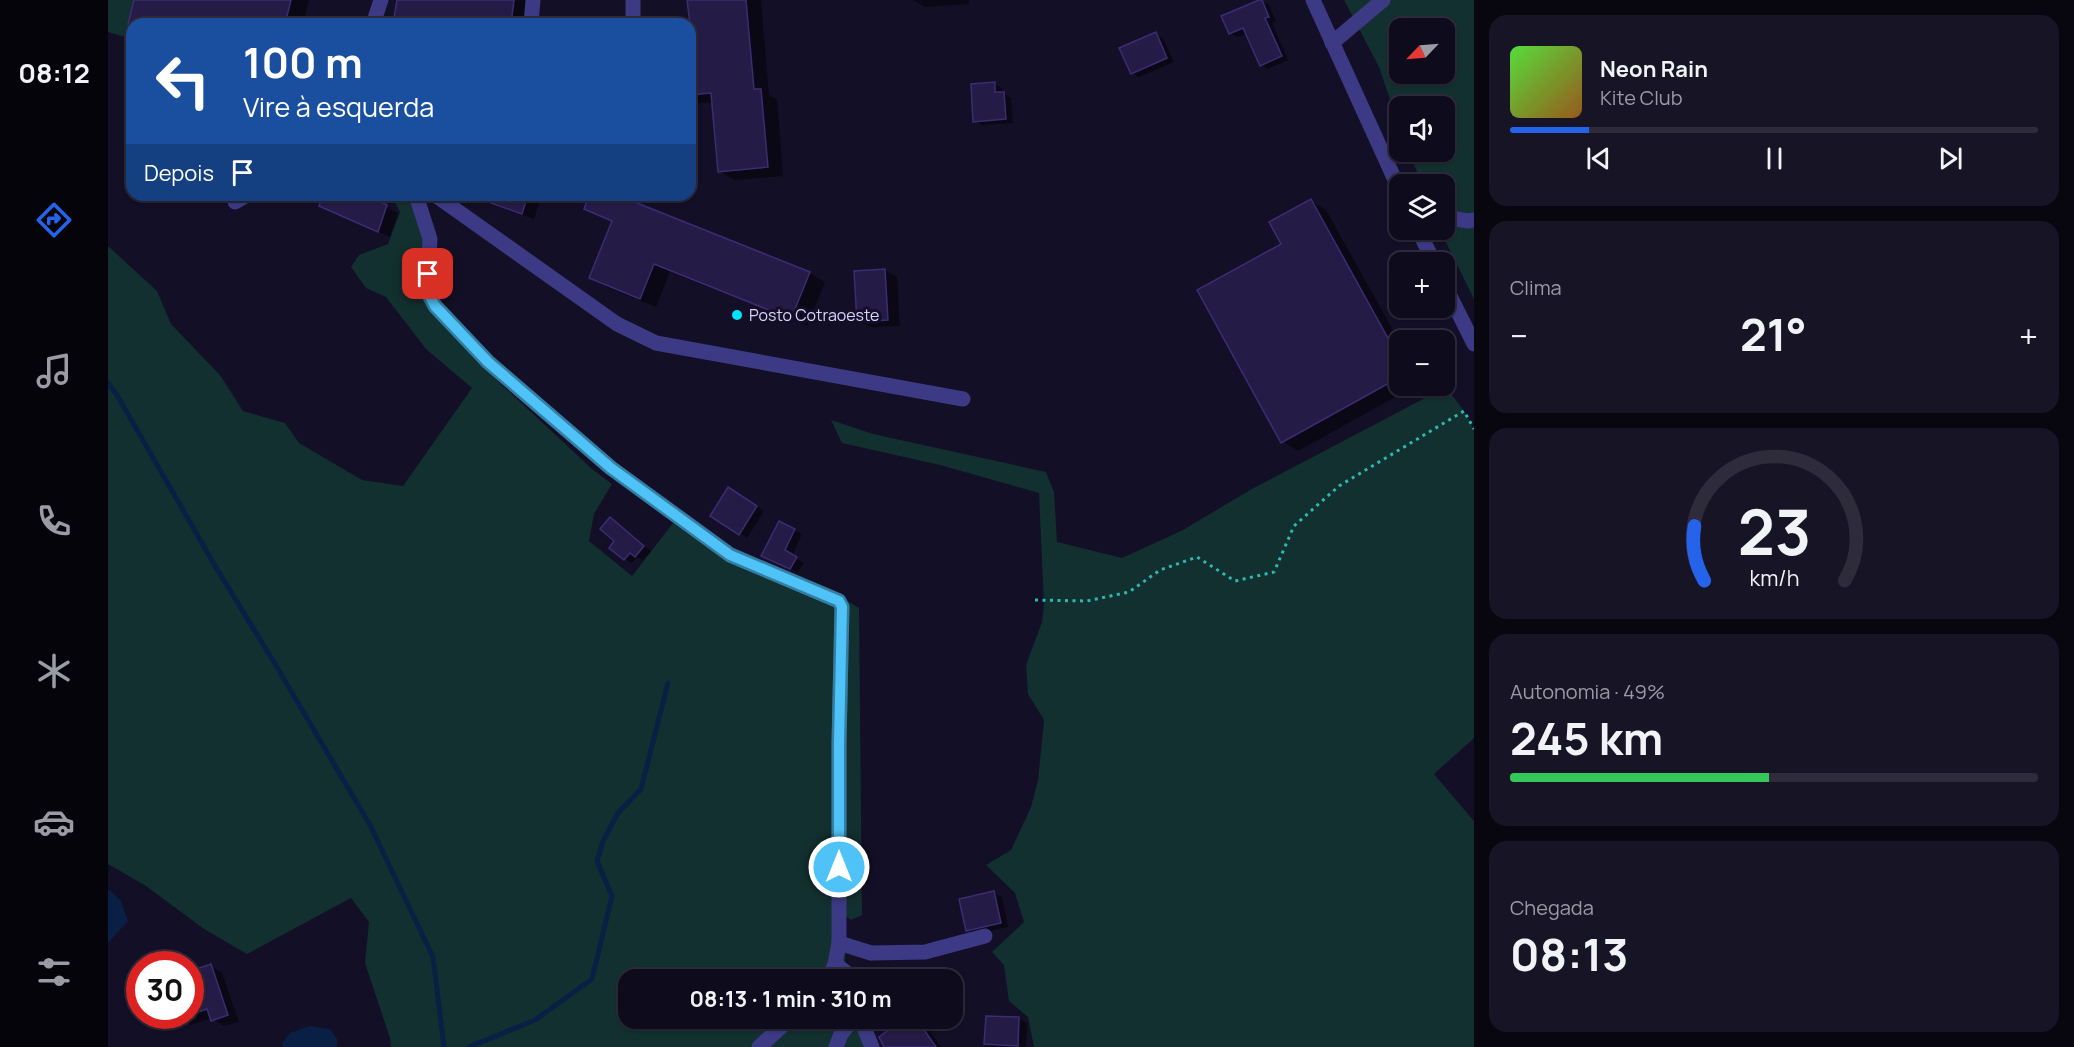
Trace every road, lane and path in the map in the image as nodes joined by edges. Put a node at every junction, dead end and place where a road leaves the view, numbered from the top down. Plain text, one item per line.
1 (381, 0) edge
2 (533, 0) edge
3 (633, 0) edge
4 (1313, 0) edge
5 (1383, 0) edge
6 (375, 18) edge
7 (532, 18) edge
8 (633, 18) edge
9 (1332, 43) junction
10 (1393, 174) edge
11 (418, 201) edge
12 (443, 201) edge
13 (1455, 219) edge
14 (1474, 220) edge
15 (1455, 306) edge
16 (1474, 344) edge
17 (963, 399) dead end
18 (1474, 429) edge
19 (1035, 600) dead end
20 (984, 936) dead end
21 (839, 943) junction
22 (835, 964) junction
23 (833, 969) edge
24 (842, 969) edge
25 (779, 1029) edge
26 (845, 1029) edge
27 (865, 1029) edge
28 (759, 1047) edge
29 (836, 1047) edge
30 (872, 1047) edge

1 - 6 street
2 - 7 street
3 - 8 street
4 - 9 street
5 - 9 street
9 - 10 street
11 - 21 street
12 - 17 street
13 - 14 street
15 - 16 street
18 - 19 path
20 - 21 street
21 - 22 street
22 - 23 street
22 - 24 street
25 - 28 street
26 - 29 street
27 - 30 street

